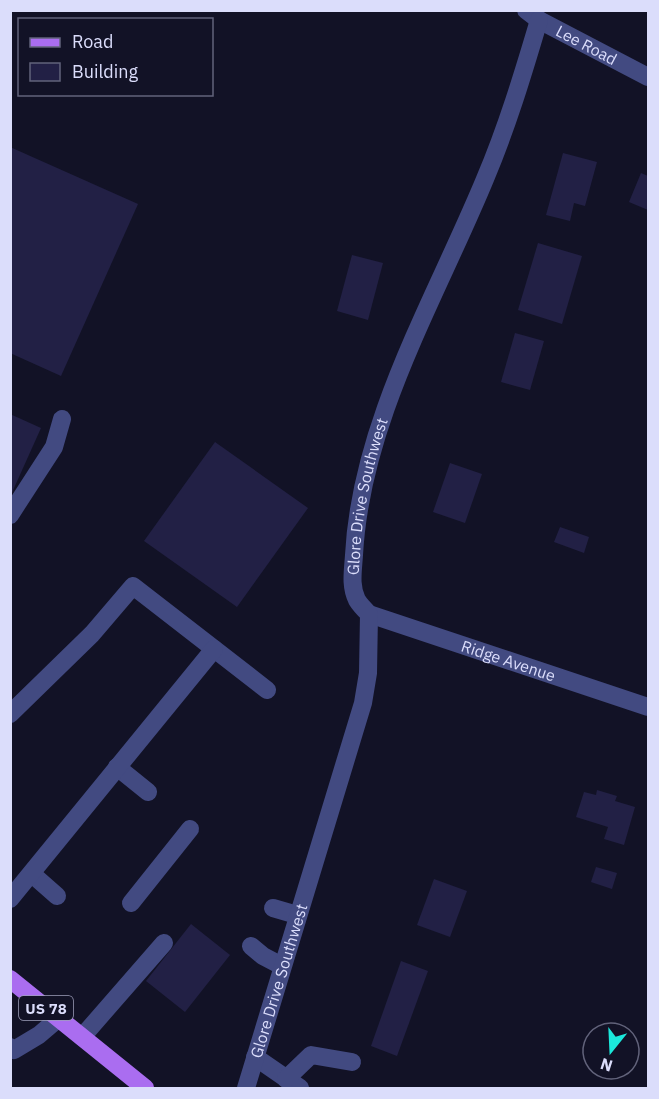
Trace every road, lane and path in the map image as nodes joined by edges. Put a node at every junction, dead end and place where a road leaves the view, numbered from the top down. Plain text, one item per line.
1 (532, 15) edge
2 (648, 77) edge
3 (62, 419) dead end
4 (10, 515) edge
5 (369, 614) junction
6 (214, 649) junction
7 (267, 690) dead end
8 (648, 707) edge
9 (10, 714) edge
10 (117, 767) junction
11 (148, 792) dead end
12 (190, 829) dead end
13 (32, 874) junction
14 (57, 896) dead end
15 (10, 899) edge
16 (131, 903) dead end
17 (273, 908) dead end
18 (297, 915) junction
19 (164, 942) dead end
20 (251, 946) dead end
21 (282, 966) junction
22 (10, 979) edge
23 (59, 1018) junction
24 (82, 1037) junction
25 (10, 1047) edge
26 (255, 1057) junction
27 (352, 1062) dead end
28 (293, 1084) edge
29 (145, 1089) edge
30 (246, 1089) edge

1 - 2 street, Lee Road
1 - 5 street, Glore Drive Southwest
3 - 4 street
5 - 8 street, Ridge Avenue
5 - 18 street, Glore Drive Southwest
6 - 7 street
6 - 9 street
6 - 10 street
10 - 11 street
10 - 13 street
12 - 16 street
13 - 14 street
13 - 15 street
17 - 18 street
18 - 21 street, Glore Drive Southwest
19 - 24 street
20 - 21 street
21 - 26 street, Glore Drive Southwest
22 - 23 main road, US 78
23 - 24 main road, US 78
23 - 25 street
24 - 29 main road, US 78
26 - 28 street
26 - 30 street, Glore Drive Southwest
27 - 28 street

